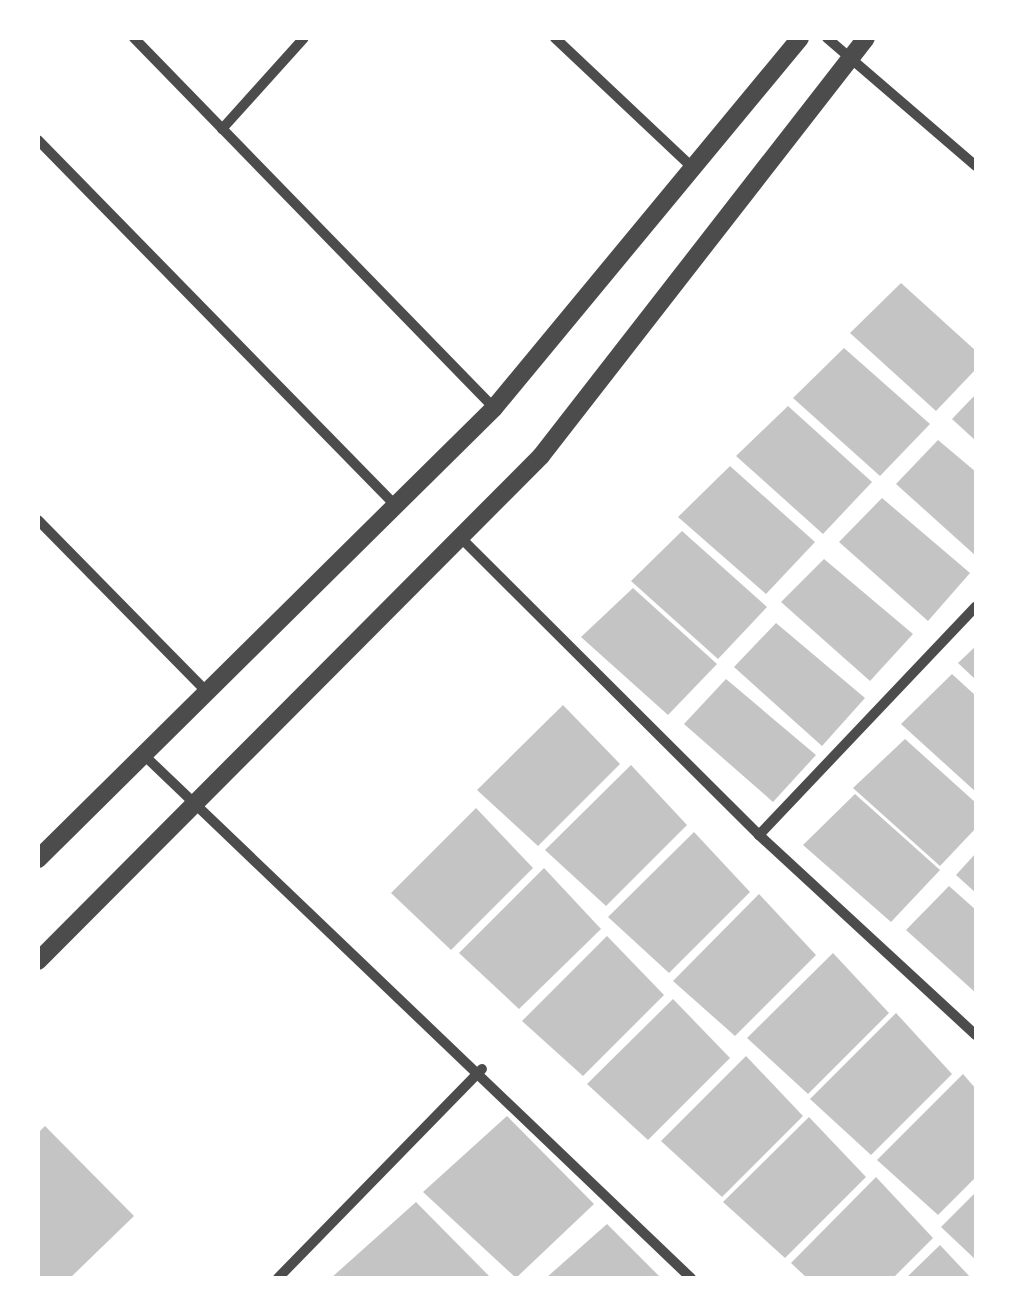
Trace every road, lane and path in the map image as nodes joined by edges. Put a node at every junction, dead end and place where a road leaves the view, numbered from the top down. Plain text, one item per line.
1 (134, 38) edge
2 (304, 38) edge
3 (554, 38) edge
4 (800, 38) edge
5 (827, 38) edge
6 (866, 38) edge
7 (851, 56) junction
8 (222, 129) junction
9 (38, 140) edge
10 (976, 166) edge
11 (694, 168) junction
12 (494, 408) junction
13 (396, 506) junction
14 (38, 520) edge
15 (458, 535) junction
16 (976, 606) edge
17 (206, 691) junction
18 (148, 758) junction
19 (202, 804) junction
20 (759, 835) junction
21 (38, 859) edge
22 (38, 960) edge
23 (976, 1035) edge
24 (482, 1069) junction
25 (278, 1278) edge
26 (691, 1278) edge

1 - 8 street
2 - 8 street
3 - 11 street
4 - 11 street
5 - 7 street
6 - 7 street
7 - 10 street
7 - 15 street
8 - 12 street
9 - 13 street
11 - 12 street
12 - 13 street
13 - 17 street
14 - 17 street
15 - 19 street
15 - 20 street
16 - 20 street
17 - 18 street
18 - 19 street
18 - 21 street
19 - 22 street
19 - 24 street
20 - 23 street
24 - 25 street
24 - 26 street

